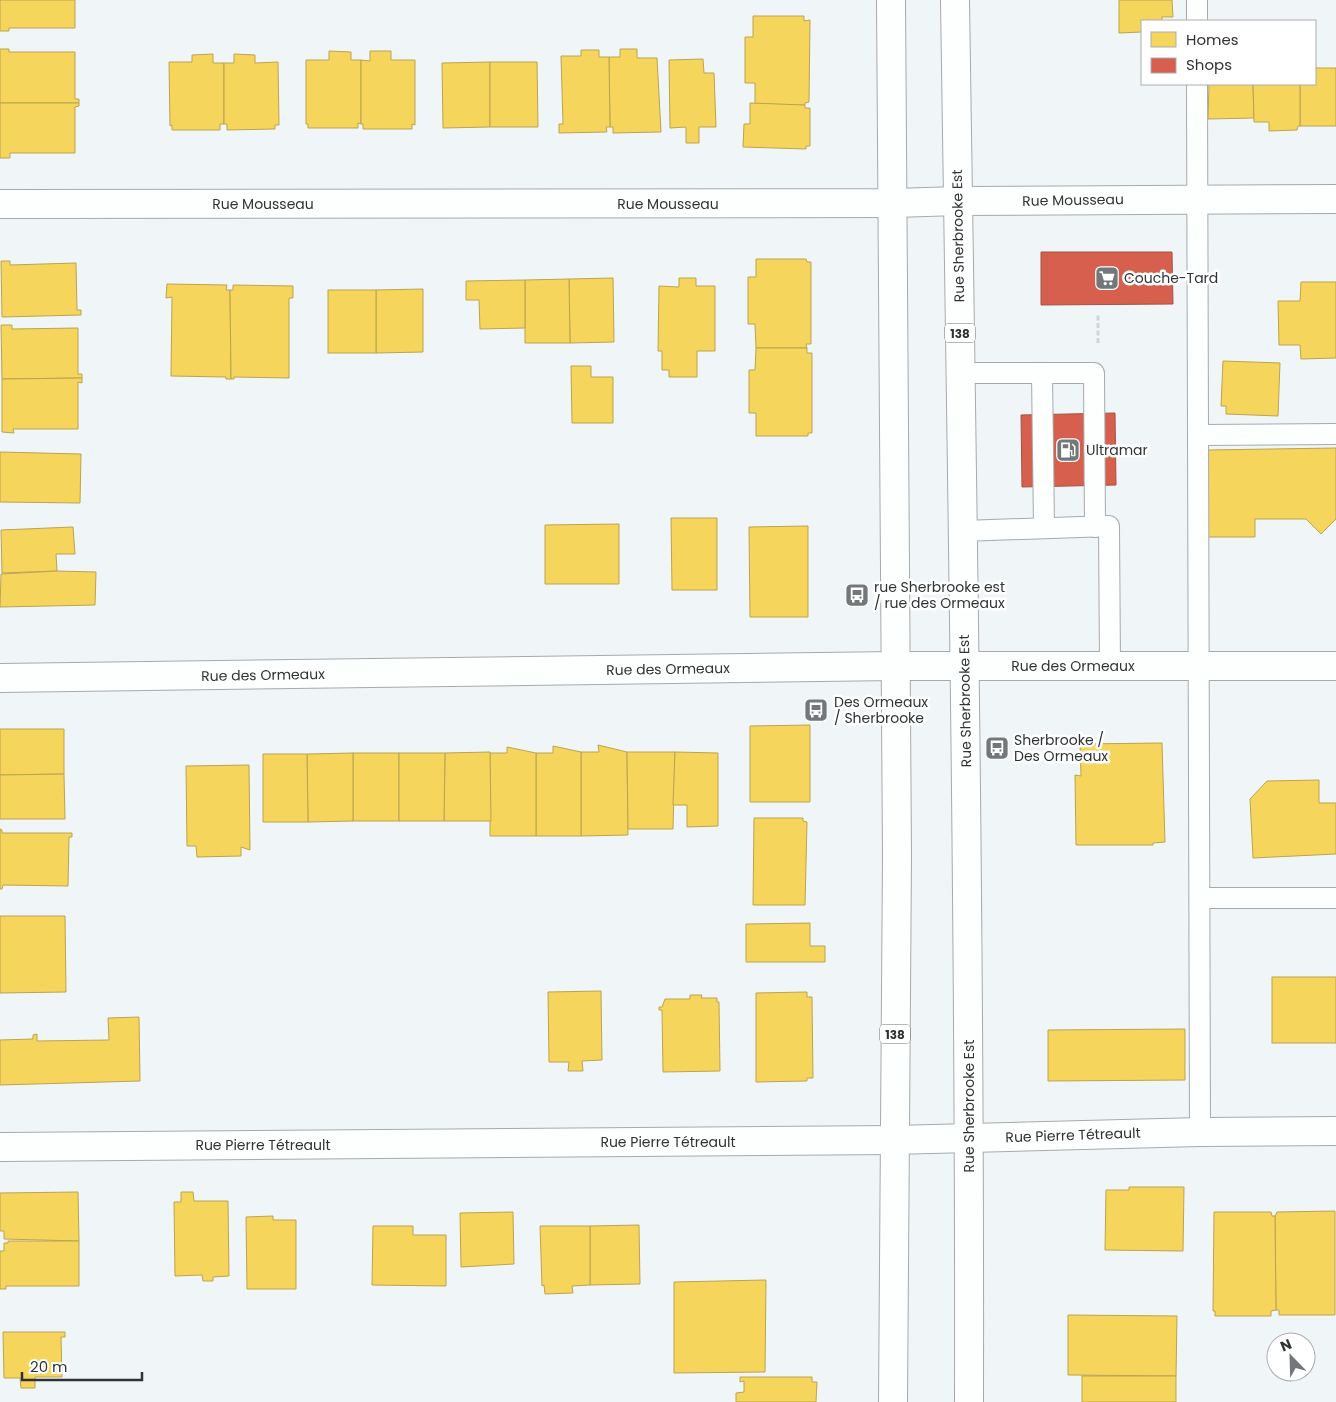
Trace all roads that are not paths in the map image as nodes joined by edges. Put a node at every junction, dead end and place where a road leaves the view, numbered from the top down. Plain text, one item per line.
1 (891, 0) edge
2 (954, 0) edge
3 (1197, 0) edge
4 (1197, 20) edge
5 (1197, 85) edge
6 (1197, 199) junction
7 (1336, 199) edge
8 (958, 201) junction
9 (894, 203) junction
10 (0, 204) edge
11 (960, 373) junction
12 (1042, 373) junction
13 (1336, 434) edge
14 (1198, 435) junction
15 (1095, 527) junction
16 (1044, 528) junction
17 (963, 532) junction
18 (895, 666) junction
19 (965, 666) junction
20 (1110, 666) junction
21 (1199, 666) junction
22 (1336, 666) edge
23 (0, 678) edge
24 (1200, 898) junction
25 (1336, 898) edge
26 (1336, 1131) edge
27 (1200, 1132) junction
28 (969, 1138) junction
29 (894, 1140) junction
30 (0, 1147) edge
31 (893, 1402) edge
32 (969, 1402) edge

1 - 9 street, 138
2 - 8 street, Rue Sherbrooke Est / 138
3 - 4 lane
5 - 6 lane
6 - 7 street, Rue Mousseau
6 - 8 street, Rue Mousseau
6 - 14 lane
8 - 9 street, Rue Mousseau
8 - 11 street, Rue Sherbrooke Est / 138
9 - 10 street, Rue Mousseau
9 - 18 street, 138
11 - 12 lane
11 - 17 street, Rue Sherbrooke Est / 138
12 - 15 lane
12 - 16 lane
13 - 14 lane
14 - 21 lane
15 - 16 lane
15 - 20 lane
16 - 17 lane
17 - 19 street, Rue Sherbrooke Est / 138
18 - 19 street, Rue des Ormeaux
18 - 23 street, Rue des Ormeaux
18 - 29 street, 138
19 - 20 street, Rue des Ormeaux
19 - 28 street, Rue Sherbrooke Est / 138
20 - 21 street, Rue des Ormeaux
21 - 22 street, Rue des Ormeaux
21 - 24 lane
24 - 25 lane
24 - 27 lane
26 - 27 street, Rue Pierre Tétreault
27 - 28 street, Rue Pierre Tétreault
28 - 29 street, Rue Pierre Tétreault
28 - 32 street, Rue Sherbrooke Est / 138
29 - 30 street, Rue Pierre Tétreault
29 - 31 street, 138

